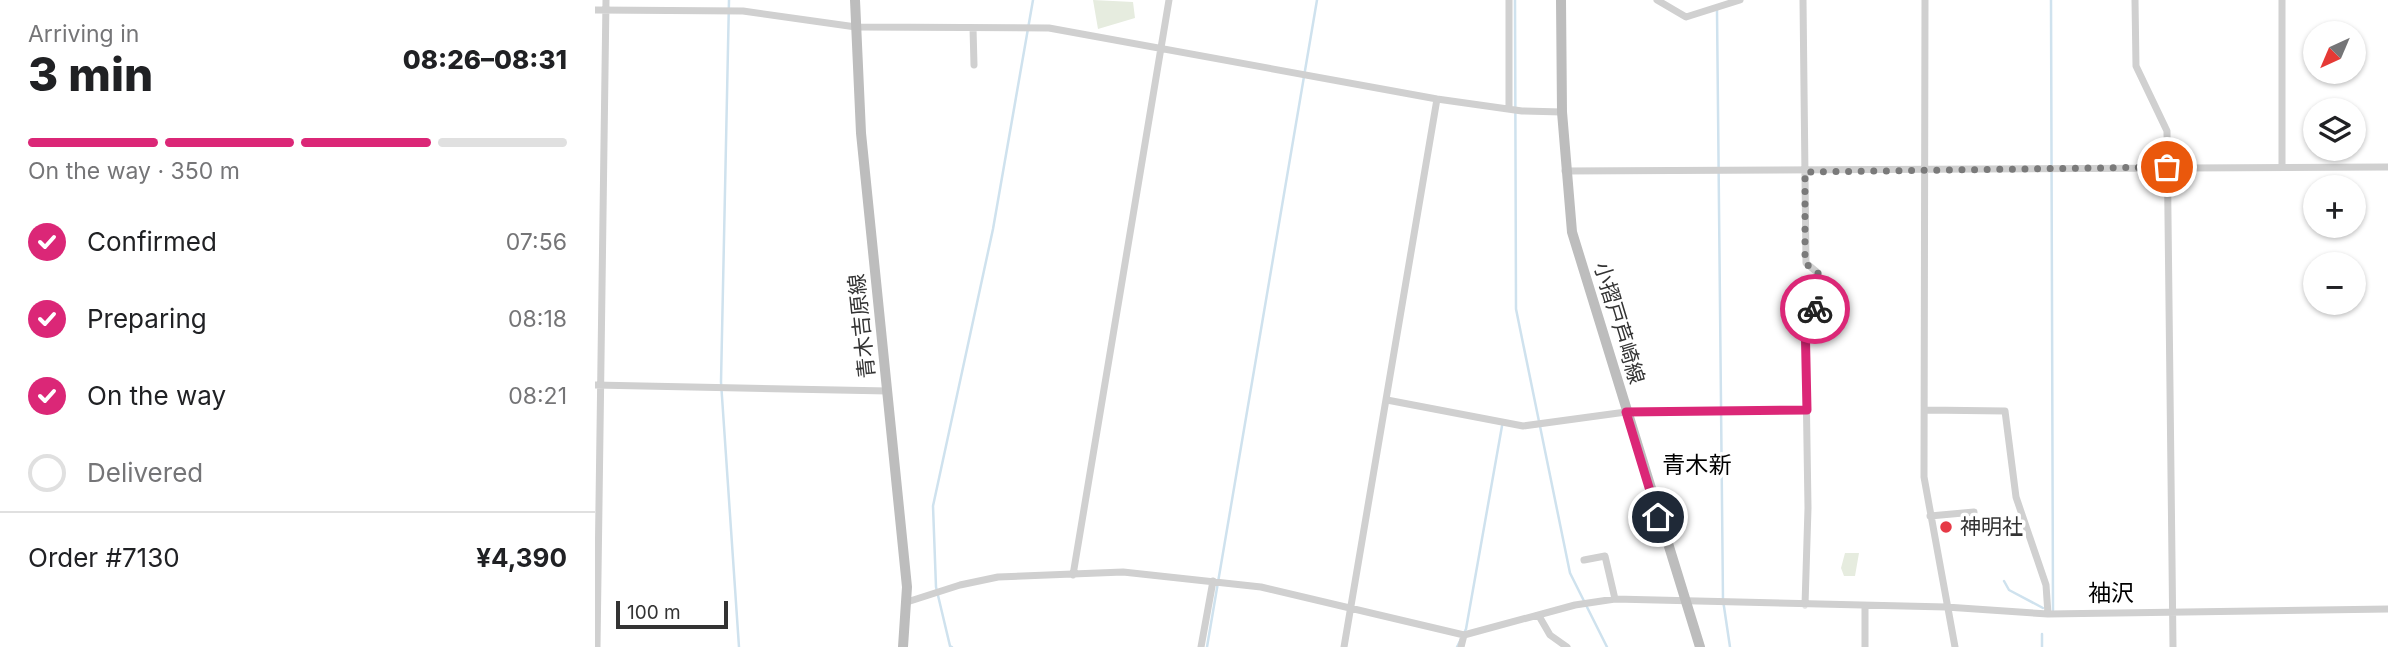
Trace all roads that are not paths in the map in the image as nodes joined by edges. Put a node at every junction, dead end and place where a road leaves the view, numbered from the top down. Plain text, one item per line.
1 (606, 0) edge
2 (855, 0) edge
3 (1169, 0) edge
4 (1509, 0) edge
5 (1561, 0) edge
6 (1657, 0) edge
7 (1740, 0) edge
8 (1803, 0) edge
9 (1925, 0) edge
10 (2135, 0) edge
11 (2283, 0) edge
12 (595, 10) edge
13 (606, 10) junction
14 (856, 27) junction
15 (973, 28) junction
16 (1162, 50) junction
17 (974, 65) dead end
18 (1437, 99) junction
19 (1510, 109) junction
20 (1562, 112) junction
21 (2282, 166) junction
22 (2167, 167) junction
23 (2388, 167) edge
24 (1565, 171) junction
25 (1926, 171) junction
26 (1805, 172) junction
27 (599, 385) edge
28 (888, 391) junction
29 (1387, 400) junction
30 (1807, 410) junction
31 (1926, 410) junction
32 (1626, 412) junction
33 (1973, 512) dead end
34 (1930, 516) junction
35 (1584, 560) dead end
36 (1073, 575) junction
37 (1213, 581) junction
38 (1615, 599) junction
39 (907, 602) junction
40 (1685, 602) junction
41 (1805, 605) junction
42 (1865, 606) junction
43 (1945, 607) junction
44 (1350, 609) junction
45 (2388, 609) edge
46 (2173, 613) junction
47 (2047, 614) junction
48 (1539, 616) junction
49 (1464, 635) junction
50 (597, 647) edge
51 (904, 647) edge
52 (1201, 647) edge
53 (1344, 647) edge
54 (1461, 647) edge
55 (1567, 647) edge
56 (1700, 647) edge
57 (1865, 647) edge
58 (1955, 647) edge
59 (2173, 647) edge

1 - 13 street
2 - 14 main road, 青木吉原線
3 - 16 street
4 - 19 street
5 - 20 main road, 小摺戸芦崎線
6 - 7 street
8 - 26 street
9 - 25 street
10 - 22 street
11 - 21 street
12 - 13 street
13 - 14 street
13 - 27 street
14 - 15 street
14 - 28 main road, 青木吉原線
15 - 16 street
15 - 17 street
16 - 18 street
16 - 36 street
18 - 19 street
18 - 29 street
19 - 20 street
20 - 24 main road, 小摺戸芦崎線
21 - 22 street
21 - 23 street
22 - 25 street
22 - 46 street
24 - 26 street
24 - 32 main road, 小摺戸芦崎線
25 - 26 street
25 - 31 street
26 - 30 street
27 - 28 street
27 - 50 street
28 - 39 main road, 青木吉原線
29 - 32 street
29 - 44 street
30 - 32 street
30 - 41 street
31 - 34 street
31 - 47 street
32 - 40 main road, 小摺戸芦崎線
33 - 34 street
34 - 43 street
35 - 38 street
36 - 37 street
36 - 39 street
37 - 44 street
37 - 52 street
38 - 40 street
38 - 48 street
39 - 51 main road, 青木吉原線
40 - 41 street
40 - 56 main road, 小摺戸芦崎線
41 - 42 street
42 - 43 street
42 - 57 street
43 - 47 street
43 - 58 street
44 - 49 street
44 - 53 street
45 - 46 street
46 - 47 street
46 - 59 street
48 - 49 street
48 - 55 street
49 - 54 street

